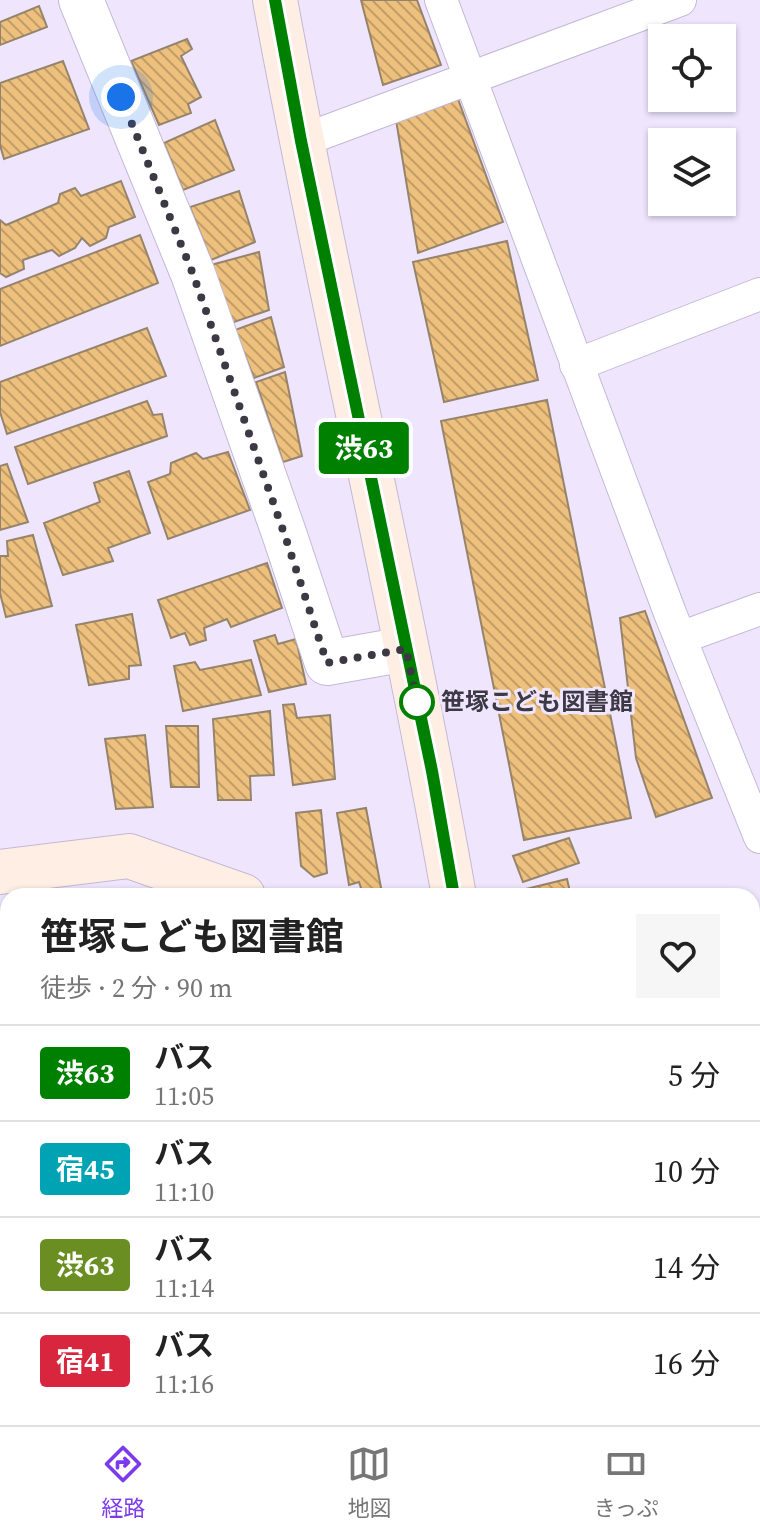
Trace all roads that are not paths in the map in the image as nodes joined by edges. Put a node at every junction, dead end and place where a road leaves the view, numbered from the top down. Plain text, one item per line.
1 (81, 0) edge
2 (275, 0) edge
3 (441, 0) edge
4 (680, 0) edge
5 (469, 79) junction
6 (301, 141) junction
7 (760, 294) edge
8 (576, 365) junction
9 (760, 609) edge
10 (680, 638) junction
11 (406, 649) junction
12 (760, 837) edge
13 (0, 872) edge
14 (220, 888) edge
15 (453, 888) edge

1 - 11 street
2 - 6 main road
3 - 5 lane
4 - 5 lane
5 - 6 lane
5 - 8 lane
6 - 11 main road
7 - 8 lane
8 - 10 lane
9 - 10 lane
10 - 12 lane
11 - 15 main road
13 - 14 main road

